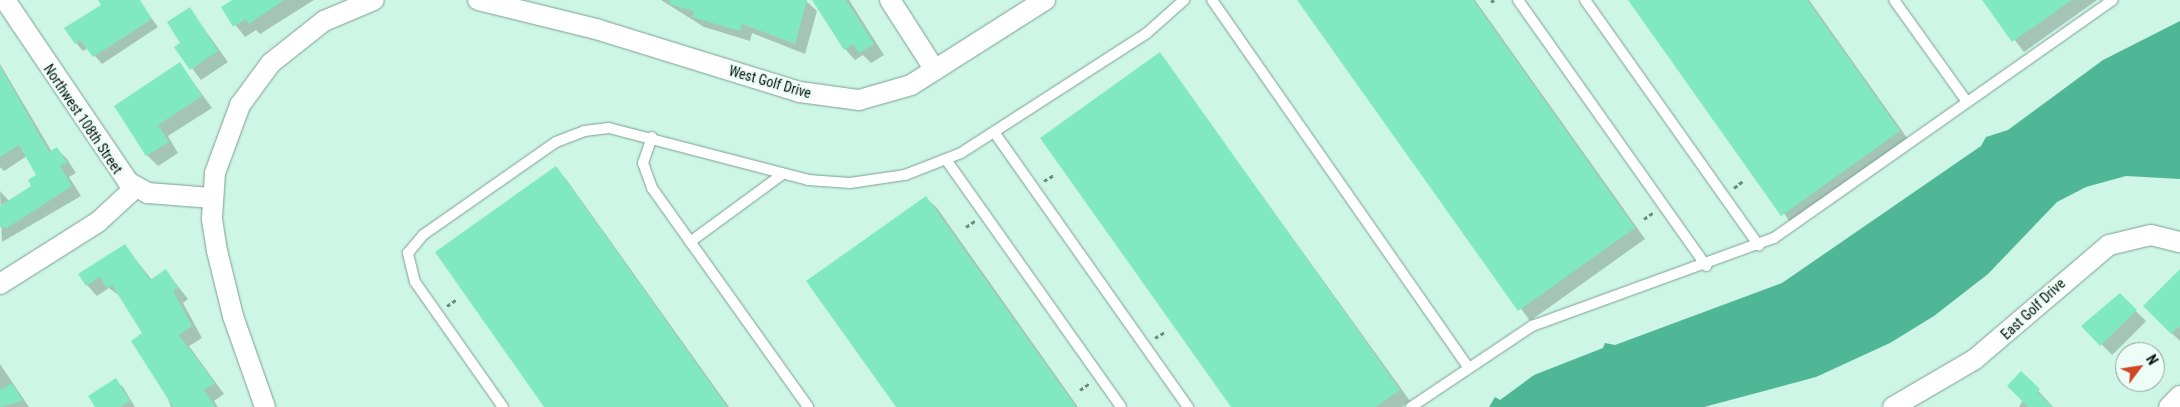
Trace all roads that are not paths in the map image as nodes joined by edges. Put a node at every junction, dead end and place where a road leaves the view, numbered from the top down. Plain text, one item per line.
1 (374, 0) edge
2 (478, 0) edge
3 (890, 0) edge
4 (1045, 0) edge
5 (1184, 0) edge
6 (1212, 0) edge
7 (1518, 0) edge
8 (1585, 0) edge
9 (1894, 0) edge
10 (2113, 0) edge
11 (13, 3) edge
12 (548, 8) edge
13 (935, 70) junction
14 (1967, 102) junction
15 (994, 132) junction
16 (652, 137) junction
17 (947, 161) junction
18 (783, 174) junction
19 (135, 188) junction
20 (212, 198) junction
21 (690, 242) junction
22 (2180, 242) edge
23 (1760, 246) junction
24 (1706, 266) junction
25 (0, 284) edge
26 (1468, 367) junction
27 (2180, 396) edge
28 (265, 407) edge
29 (503, 407) edge
30 (808, 407) edge
31 (1121, 407) edge
32 (1188, 407) edge
33 (1411, 407) edge
34 (1893, 407) edge
35 (2168, 407) edge

1 - 20 street
2 - 12 street, West Golf Drive
3 - 13 street
4 - 13 street, West Golf Drive
5 - 15 lane
6 - 26 lane
7 - 24 lane
8 - 23 lane
9 - 14 lane
10 - 14 lane
11 - 19 street, Northwest 108th Street
12 - 13 street, West Golf Drive
14 - 23 lane
15 - 17 lane
15 - 32 lane
16 - 18 lane
16 - 21 lane
16 - 29 lane
17 - 18 lane
17 - 31 lane
18 - 21 lane
19 - 20 street
19 - 25 street
20 - 28 street
21 - 30 lane
22 - 34 street, East Golf Drive
23 - 24 lane
24 - 26 lane
26 - 33 lane
27 - 35 street

